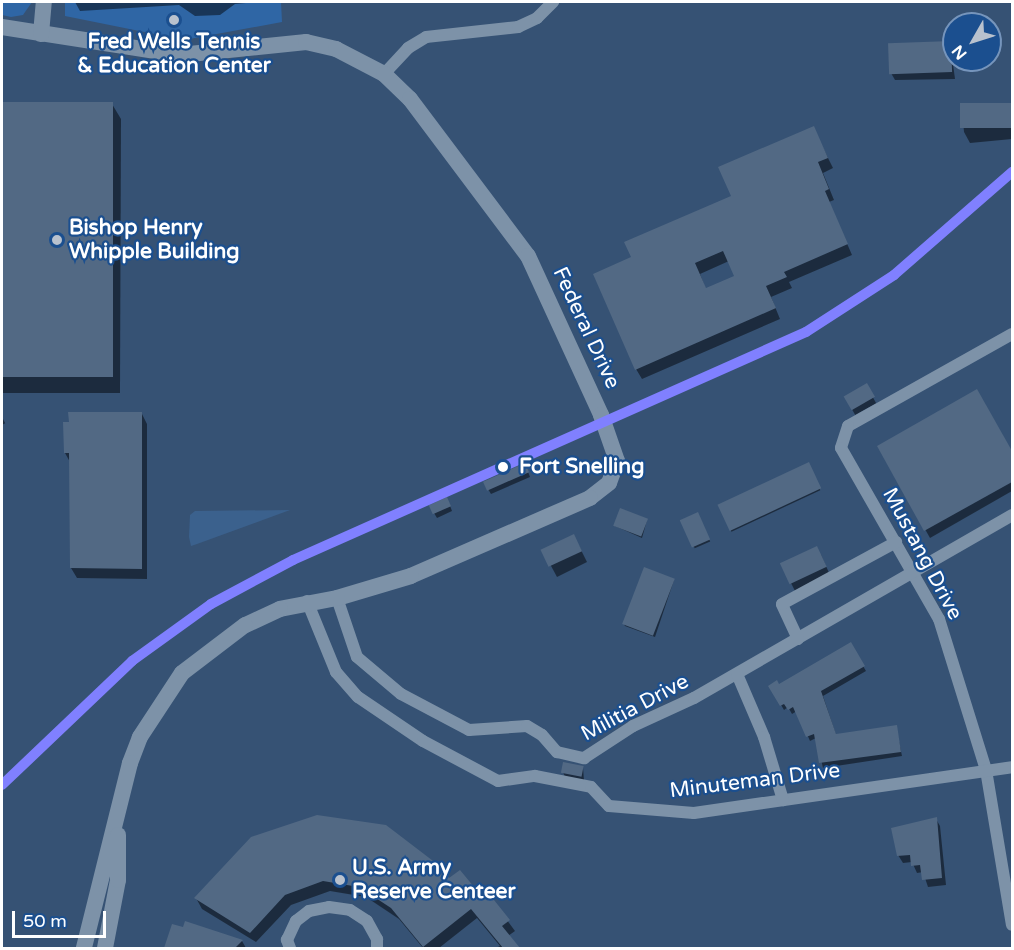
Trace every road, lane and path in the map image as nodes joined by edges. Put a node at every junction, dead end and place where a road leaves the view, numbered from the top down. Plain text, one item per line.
1 (44, 2) edge
2 (553, 2) edge
3 (2, 27) edge
4 (41, 34) junction
5 (384, 74) junction
6 (1012, 334) edge
7 (1012, 516) edge
8 (896, 542) junction
9 (912, 573) junction
10 (337, 598) junction
11 (307, 601) junction
12 (798, 639) junction
13 (737, 674) junction
14 (1012, 766) edge
15 (986, 770) junction
16 (783, 800) junction
17 (118, 813) junction
18 (1012, 925) edge
19 (84, 948) edge
20 (105, 948) edge
21 (290, 948) edge
22 (377, 948) edge

1 - 4 street
2 - 5 street
3 - 4 street, Federal Drive
4 - 5 street, Federal Drive
5 - 10 street, Federal Drive
6 - 8 street, Mustang Drive
7 - 9 street, Militia Drive
8 - 9 street, Mustang Drive
8 - 12 street
9 - 12 street, Militia Drive
9 - 15 street, Mustang Drive
10 - 11 street, Federal Drive
10 - 13 street, Militia Drive
11 - 16 street, Minuteman Drive
11 - 17 street, Federal Drive
12 - 13 street, Militia Drive
13 - 16 street
14 - 15 street, Minuteman Drive
15 - 16 street, Minuteman Drive
15 - 18 street, Mustang Drive
17 - 19 street, Federal Drive
17 - 20 street, Federal Drive
21 - 22 street

